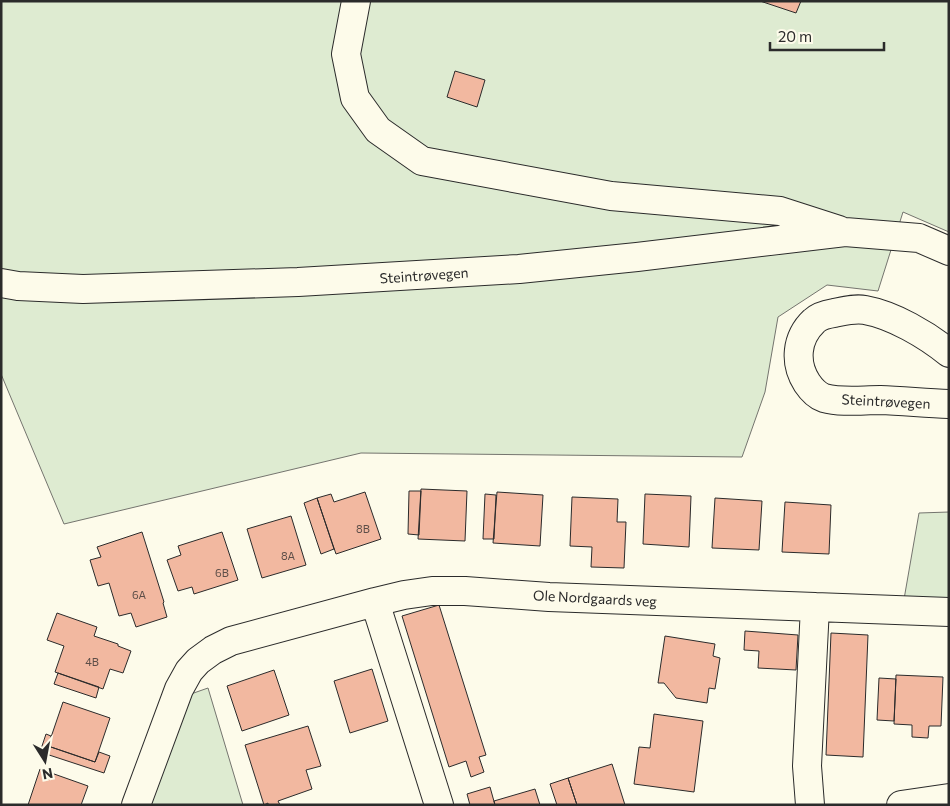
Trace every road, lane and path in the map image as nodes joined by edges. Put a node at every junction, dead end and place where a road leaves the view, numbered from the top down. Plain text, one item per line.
1 (356, 1) edge
2 (845, 232) junction
3 (949, 251) edge
4 (1, 283) edge
5 (949, 353) edge
6 (949, 404) edge
7 (375, 602) junction
8 (815, 607) junction
9 (949, 612) edge
10 (949, 798) edge
11 (136, 805) edge
12 (439, 805) edge
13 (810, 805) edge
14 (901, 805) edge

1 - 2 street, Steintrøvegen
2 - 3 street, Steintrøvegen
2 - 4 street, Steintrøvegen
5 - 6 street, Steintrøvegen
7 - 8 street, Ole Nordgaards veg
7 - 11 street, Ole Nordgaards veg
7 - 12 street
8 - 9 street, Ole Nordgaards veg
8 - 13 street
10 - 14 street

